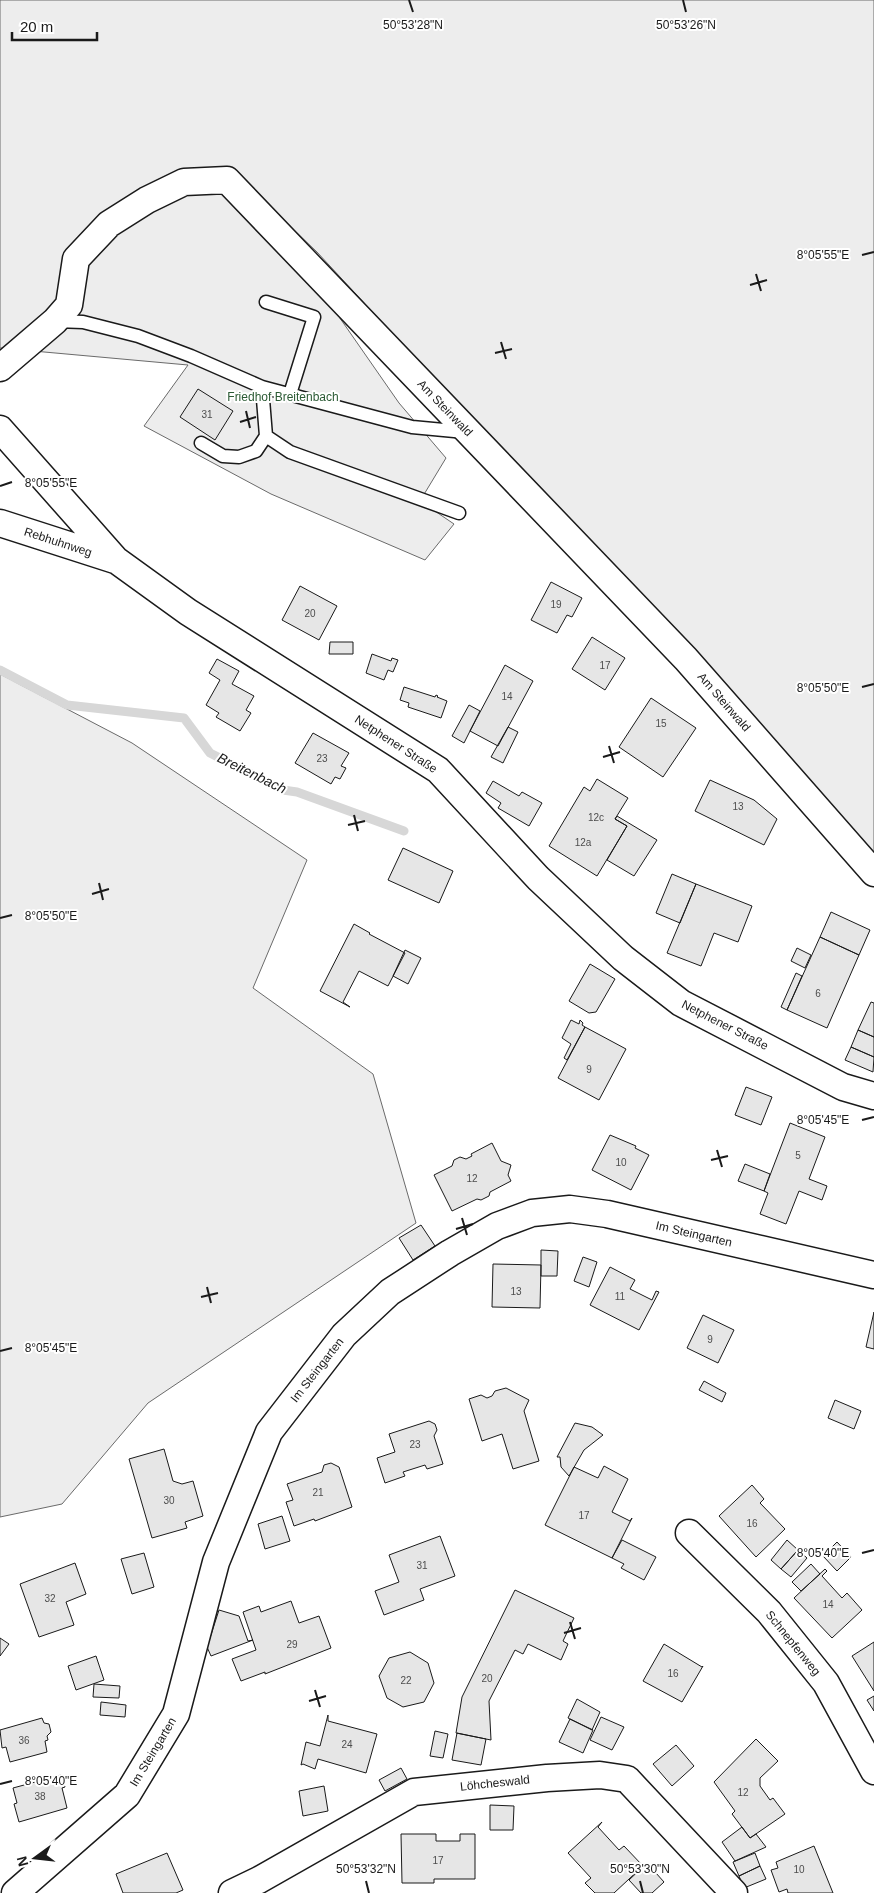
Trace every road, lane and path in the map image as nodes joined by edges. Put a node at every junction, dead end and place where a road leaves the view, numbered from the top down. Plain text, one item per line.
1 (266, 302) dead end
2 (55, 321) junction
3 (0, 368) edge
4 (262, 387) junction
5 (290, 394) junction
6 (0, 429) edge
7 (469, 433) junction
8 (266, 436) junction
9 (201, 443) dead end
10 (459, 513) dead end
11 (0, 523) edge
12 (116, 560) junction
13 (874, 873) edge
14 (874, 1096) edge
15 (874, 1275) edge
16 (689, 1533) dead end
17 (874, 1771) edge
18 (0, 1879) edge
19 (6, 1893) edge
20 (15, 1893) edge
21 (232, 1893) edge
22 (734, 1893) edge

1 - 5 lane
2 - 3 street, Am Steinwald
2 - 4 lane
2 - 7 street, Am Steinwald
4 - 5 lane
4 - 8 lane
5 - 7 lane
6 - 12 street, Netphener Straße
7 - 13 street, Am Steinwald
8 - 9 lane
8 - 10 lane
11 - 12 street, Rebhuhnweg
12 - 14 street, Netphener Straße
15 - 20 street, Im Steingarten
16 - 17 street, Schnepfenweg
18 - 19 street
21 - 22 street, Löhcheswald

